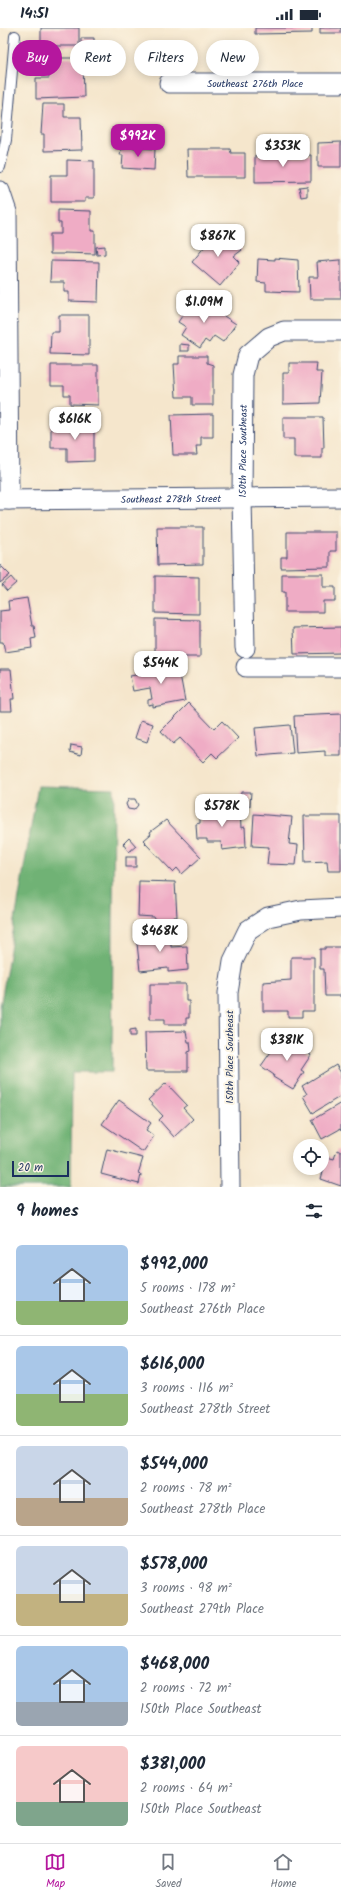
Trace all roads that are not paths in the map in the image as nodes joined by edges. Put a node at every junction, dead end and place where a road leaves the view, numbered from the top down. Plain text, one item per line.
1 (16, 36) dead end
2 (169, 83) dead end
3 (341, 83) edge
4 (0, 167) edge
5 (0, 191) edge
6 (4, 298) edge
7 (341, 331) edge
8 (341, 497) edge
9 (242, 498) junction
10 (4, 500) edge
11 (245, 648) dead end
12 (246, 666) dead end
13 (341, 667) edge
14 (341, 908) edge
15 (230, 1187) edge

1 - 4 lane
2 - 3 street, Southeast 276th Place
5 - 6 street
6 - 10 street
7 - 9 street, 150th Place Southeast
8 - 9 street, Southeast 278th Street
9 - 10 street, Southeast 278th Street
9 - 11 street, 150th Place Southeast
12 - 13 street
14 - 15 street, 150th Place Southeast

